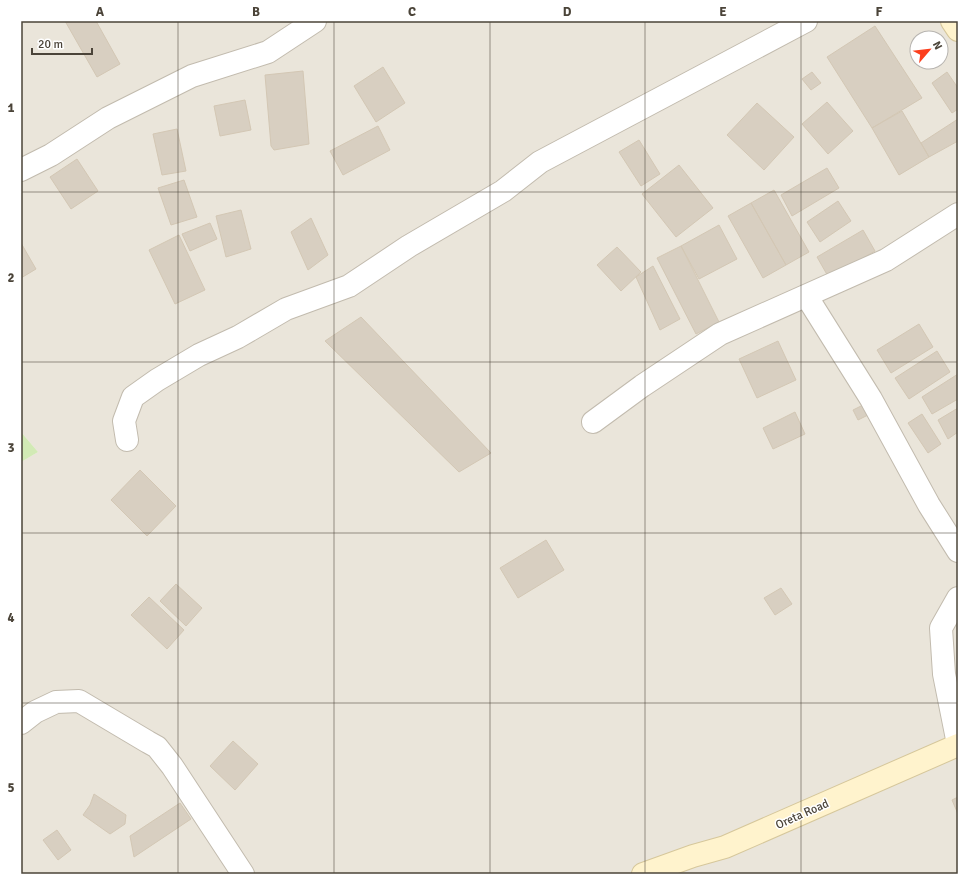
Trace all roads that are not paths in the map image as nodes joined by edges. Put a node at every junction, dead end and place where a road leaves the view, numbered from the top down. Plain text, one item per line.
1 (315, 21) edge
2 (806, 21) edge
3 (952, 21) edge
4 (958, 30) edge
5 (21, 170) edge
6 (958, 214) edge
7 (807, 297) junction
8 (593, 422) dead end
9 (127, 440) dead end
10 (958, 551) edge
11 (958, 598) edge
12 (26, 713) edge
13 (958, 745) edge
14 (243, 874) edge
15 (643, 874) edge

1 - 5 street
2 - 9 street
3 - 4 street
6 - 7 street
7 - 8 street
7 - 10 street
11 - 13 street
12 - 14 street
13 - 15 street, Oreta Road

